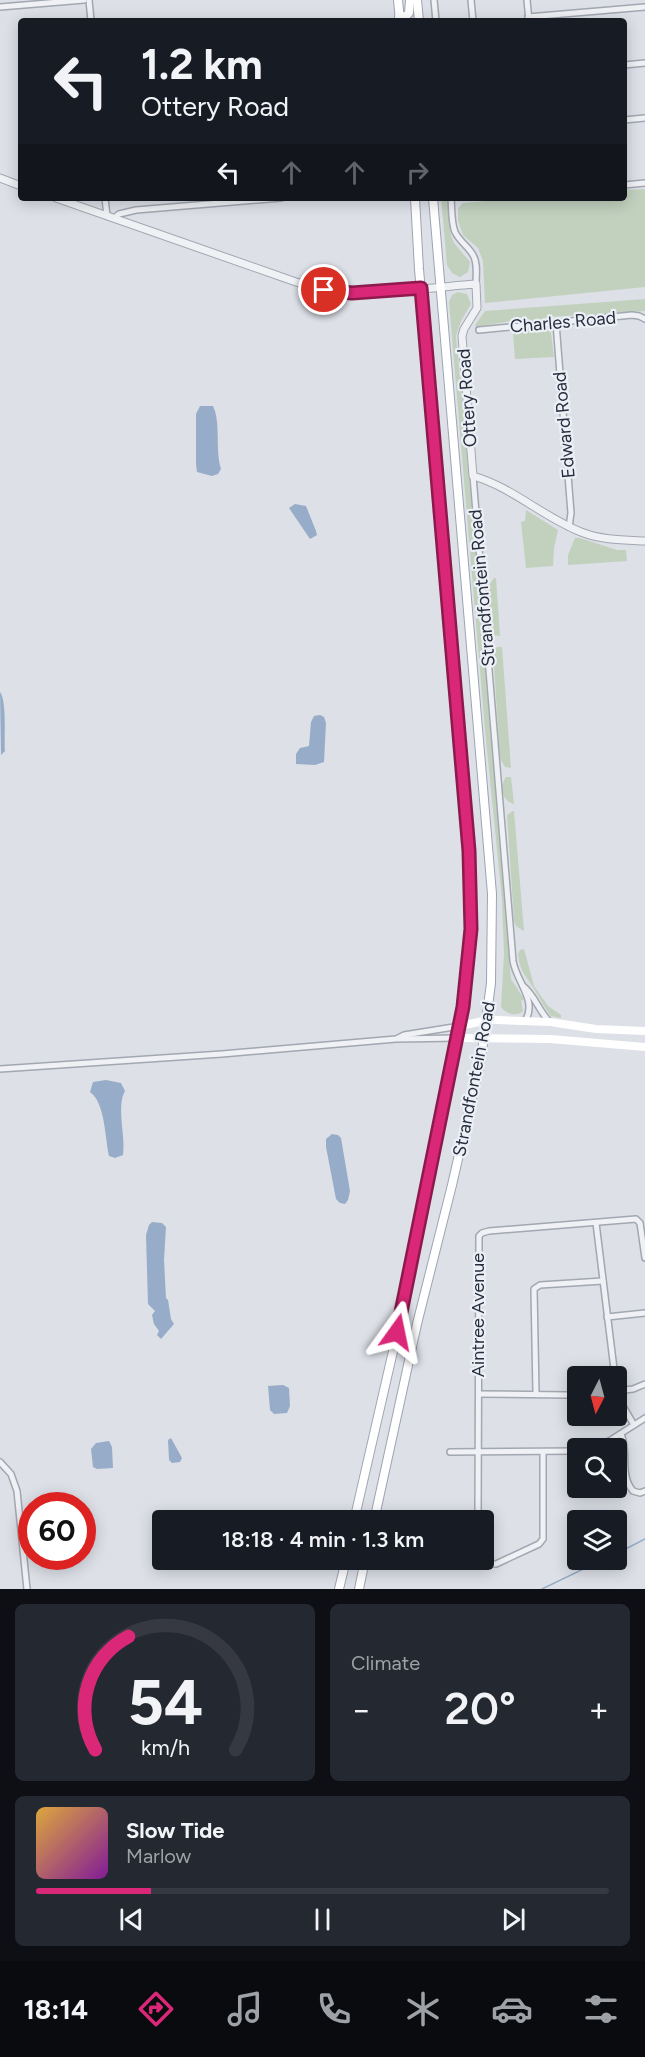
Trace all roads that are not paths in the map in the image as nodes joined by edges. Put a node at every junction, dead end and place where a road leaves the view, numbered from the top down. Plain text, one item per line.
1 (84, 0) edge
2 (89, 0) edge
3 (398, 0) edge
4 (410, 0) edge
5 (417, 0) edge
6 (434, 0) edge
7 (471, 0) edge
8 (527, 0) edge
9 (0, 7) edge
10 (645, 7) edge
11 (91, 18) edge
12 (399, 18) edge
13 (401, 18) edge
14 (419, 18) edge
15 (436, 18) edge
16 (473, 18) edge
17 (528, 18) edge
18 (538, 18) edge
19 (645, 63) edge
20 (627, 65) edge
21 (645, 118) edge
22 (627, 120) edge
23 (0, 178) edge
24 (645, 183) edge
25 (18, 185) edge
26 (627, 185) edge
27 (65, 201) edge
28 (106, 201) edge
29 (244, 201) edge
30 (415, 201) edge
31 (433, 201) edge
32 (452, 201) edge
33 (111, 217) junction
34 (476, 284) junction
35 (440, 287) junction
36 (421, 288) junction
37 (645, 319) edge
38 (556, 323) junction
39 (479, 330) dead end
40 (473, 476) junction
41 (569, 527) junction
42 (645, 541) edge
43 (521, 985) junction
44 (488, 1020) junction
45 (525, 1021) junction
46 (550, 1022) junction
47 (460, 1026) junction
48 (645, 1030) edge
49 (458, 1038) junction
50 (484, 1038) junction
51 (396, 1039) junction
52 (645, 1047) edge
53 (0, 1070) edge
54 (596, 1223) junction
55 (645, 1258) edge
56 (603, 1281) junction
57 (645, 1312) edge
58 (608, 1317) junction
59 (613, 1366) edge
60 (645, 1384) edge
61 (627, 1390) edge
62 (536, 1393) junction
63 (479, 1394) junction
64 (567, 1395) edge
65 (627, 1413) edge
66 (645, 1418) edge
67 (634, 1425) junction
68 (621, 1434) junction
69 (614, 1438) edge
70 (479, 1451) junction
71 (567, 1451) edge
72 (450, 1452) dead end
73 (543, 1452) junction
74 (0, 1462) edge
75 (645, 1491) edge
76 (357, 1510) edge
77 (376, 1510) edge
78 (478, 1510) edge
79 (494, 1564) edge
80 (344, 1570) edge
81 (363, 1570) edge
82 (27, 1589) edge
83 (339, 1589) edge
84 (359, 1589) edge

1 - 9 street
2 - 11 street
3 - 12 main road
4 - 13 main road
5 - 14 main road
6 - 15 street
7 - 16 street
8 - 17 street
10 - 18 street
19 - 20 street
21 - 22 street
23 - 25 street
24 - 26 street
27 - 33 street
28 - 33 street
29 - 33 street
30 - 36 main road, Strandfontein Road
31 - 35 main road, Strandfontein Road
32 - 34 street
33 - 36 street
34 - 35 street
34 - 40 street, Ottery Road
35 - 36 street
35 - 44 main road, Strandfontein Road
36 - 47 main road, Strandfontein Road
37 - 38 street, Charles Road
38 - 39 street, Charles Road
38 - 41 street, Edward Road
40 - 41 street
40 - 43 street, Strandfontein Road
41 - 42 street
43 - 45 street, Strandfontein Road
43 - 46 street, Strandfontein Road
44 - 45 main road
44 - 47 main road
44 - 50 main road, Strandfontein Road
45 - 46 main road
46 - 48 main road
47 - 49 main road, Strandfontein Road
47 - 51 street
49 - 50 main road
49 - 51 street
49 - 76 main road, Strandfontein Road
50 - 52 main road
50 - 77 main road, Strandfontein Road
51 - 53 street
54 - 55 street
54 - 56 street
54 - 63 street, Aintree Avenue
56 - 58 street
56 - 62 street
57 - 58 street
58 - 59 street
60 - 61 street
62 - 63 street
62 - 64 street
63 - 70 street, Aintree Avenue
65 - 67 street
66 - 67 street
67 - 68 street
68 - 69 street
68 - 75 street
70 - 72 street
70 - 73 street
70 - 78 street, Aintree Avenue
71 - 73 street
73 - 79 street
74 - 82 street
80 - 83 main road
81 - 84 main road

